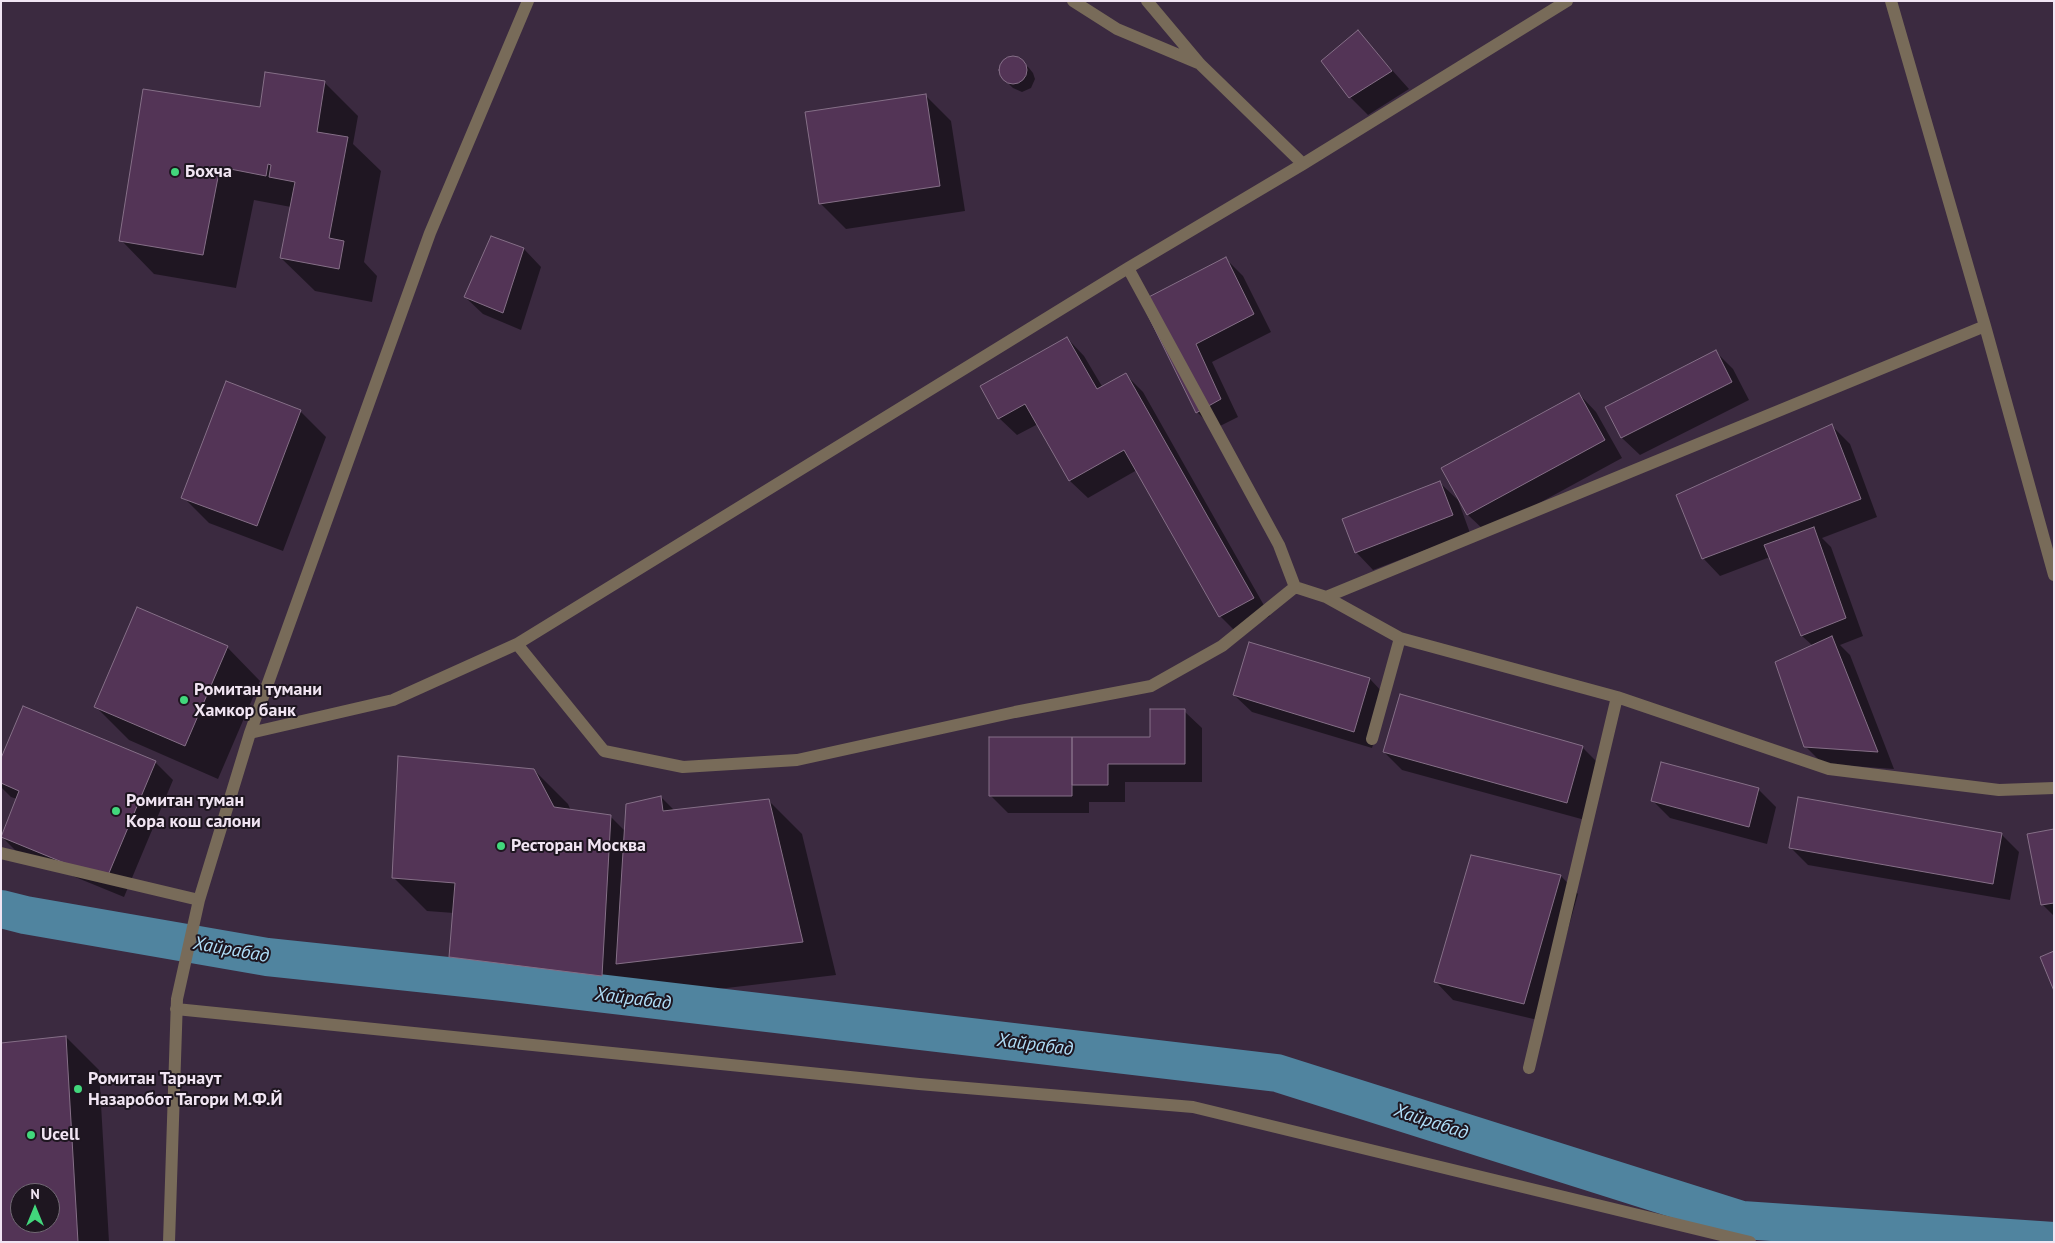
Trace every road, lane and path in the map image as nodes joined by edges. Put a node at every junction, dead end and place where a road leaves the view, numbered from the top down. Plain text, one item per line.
1 (528, 1) edge
2 (1073, 1) edge
3 (1147, 1) edge
4 (1567, 1) edge
5 (1891, 1) edge
6 (1200, 64) junction
7 (1304, 164) junction
8 (1128, 268) junction
9 (1985, 326) junction
10 (2054, 575) edge
11 (1295, 587) junction
12 (1326, 598) junction
13 (1400, 638) junction
14 (517, 644) junction
15 (1617, 697) junction
16 (250, 733) junction
17 (1372, 739) dead end
18 (2054, 788) edge
19 (1, 853) edge
20 (200, 900) junction
21 (177, 1004) junction
22 (1529, 1068) dead end
23 (169, 1242) edge
24 (1750, 1242) edge

1 - 16 street
2 - 6 street
3 - 6 street
4 - 7 street
5 - 9 street
6 - 7 street
7 - 8 street
8 - 11 street
8 - 14 street
9 - 10 street
9 - 12 street
11 - 12 street
11 - 14 street
12 - 13 street
13 - 15 street
13 - 17 street
14 - 16 street
15 - 18 street
15 - 22 street
16 - 20 street
19 - 20 street
20 - 21 street
21 - 23 street
21 - 24 street

